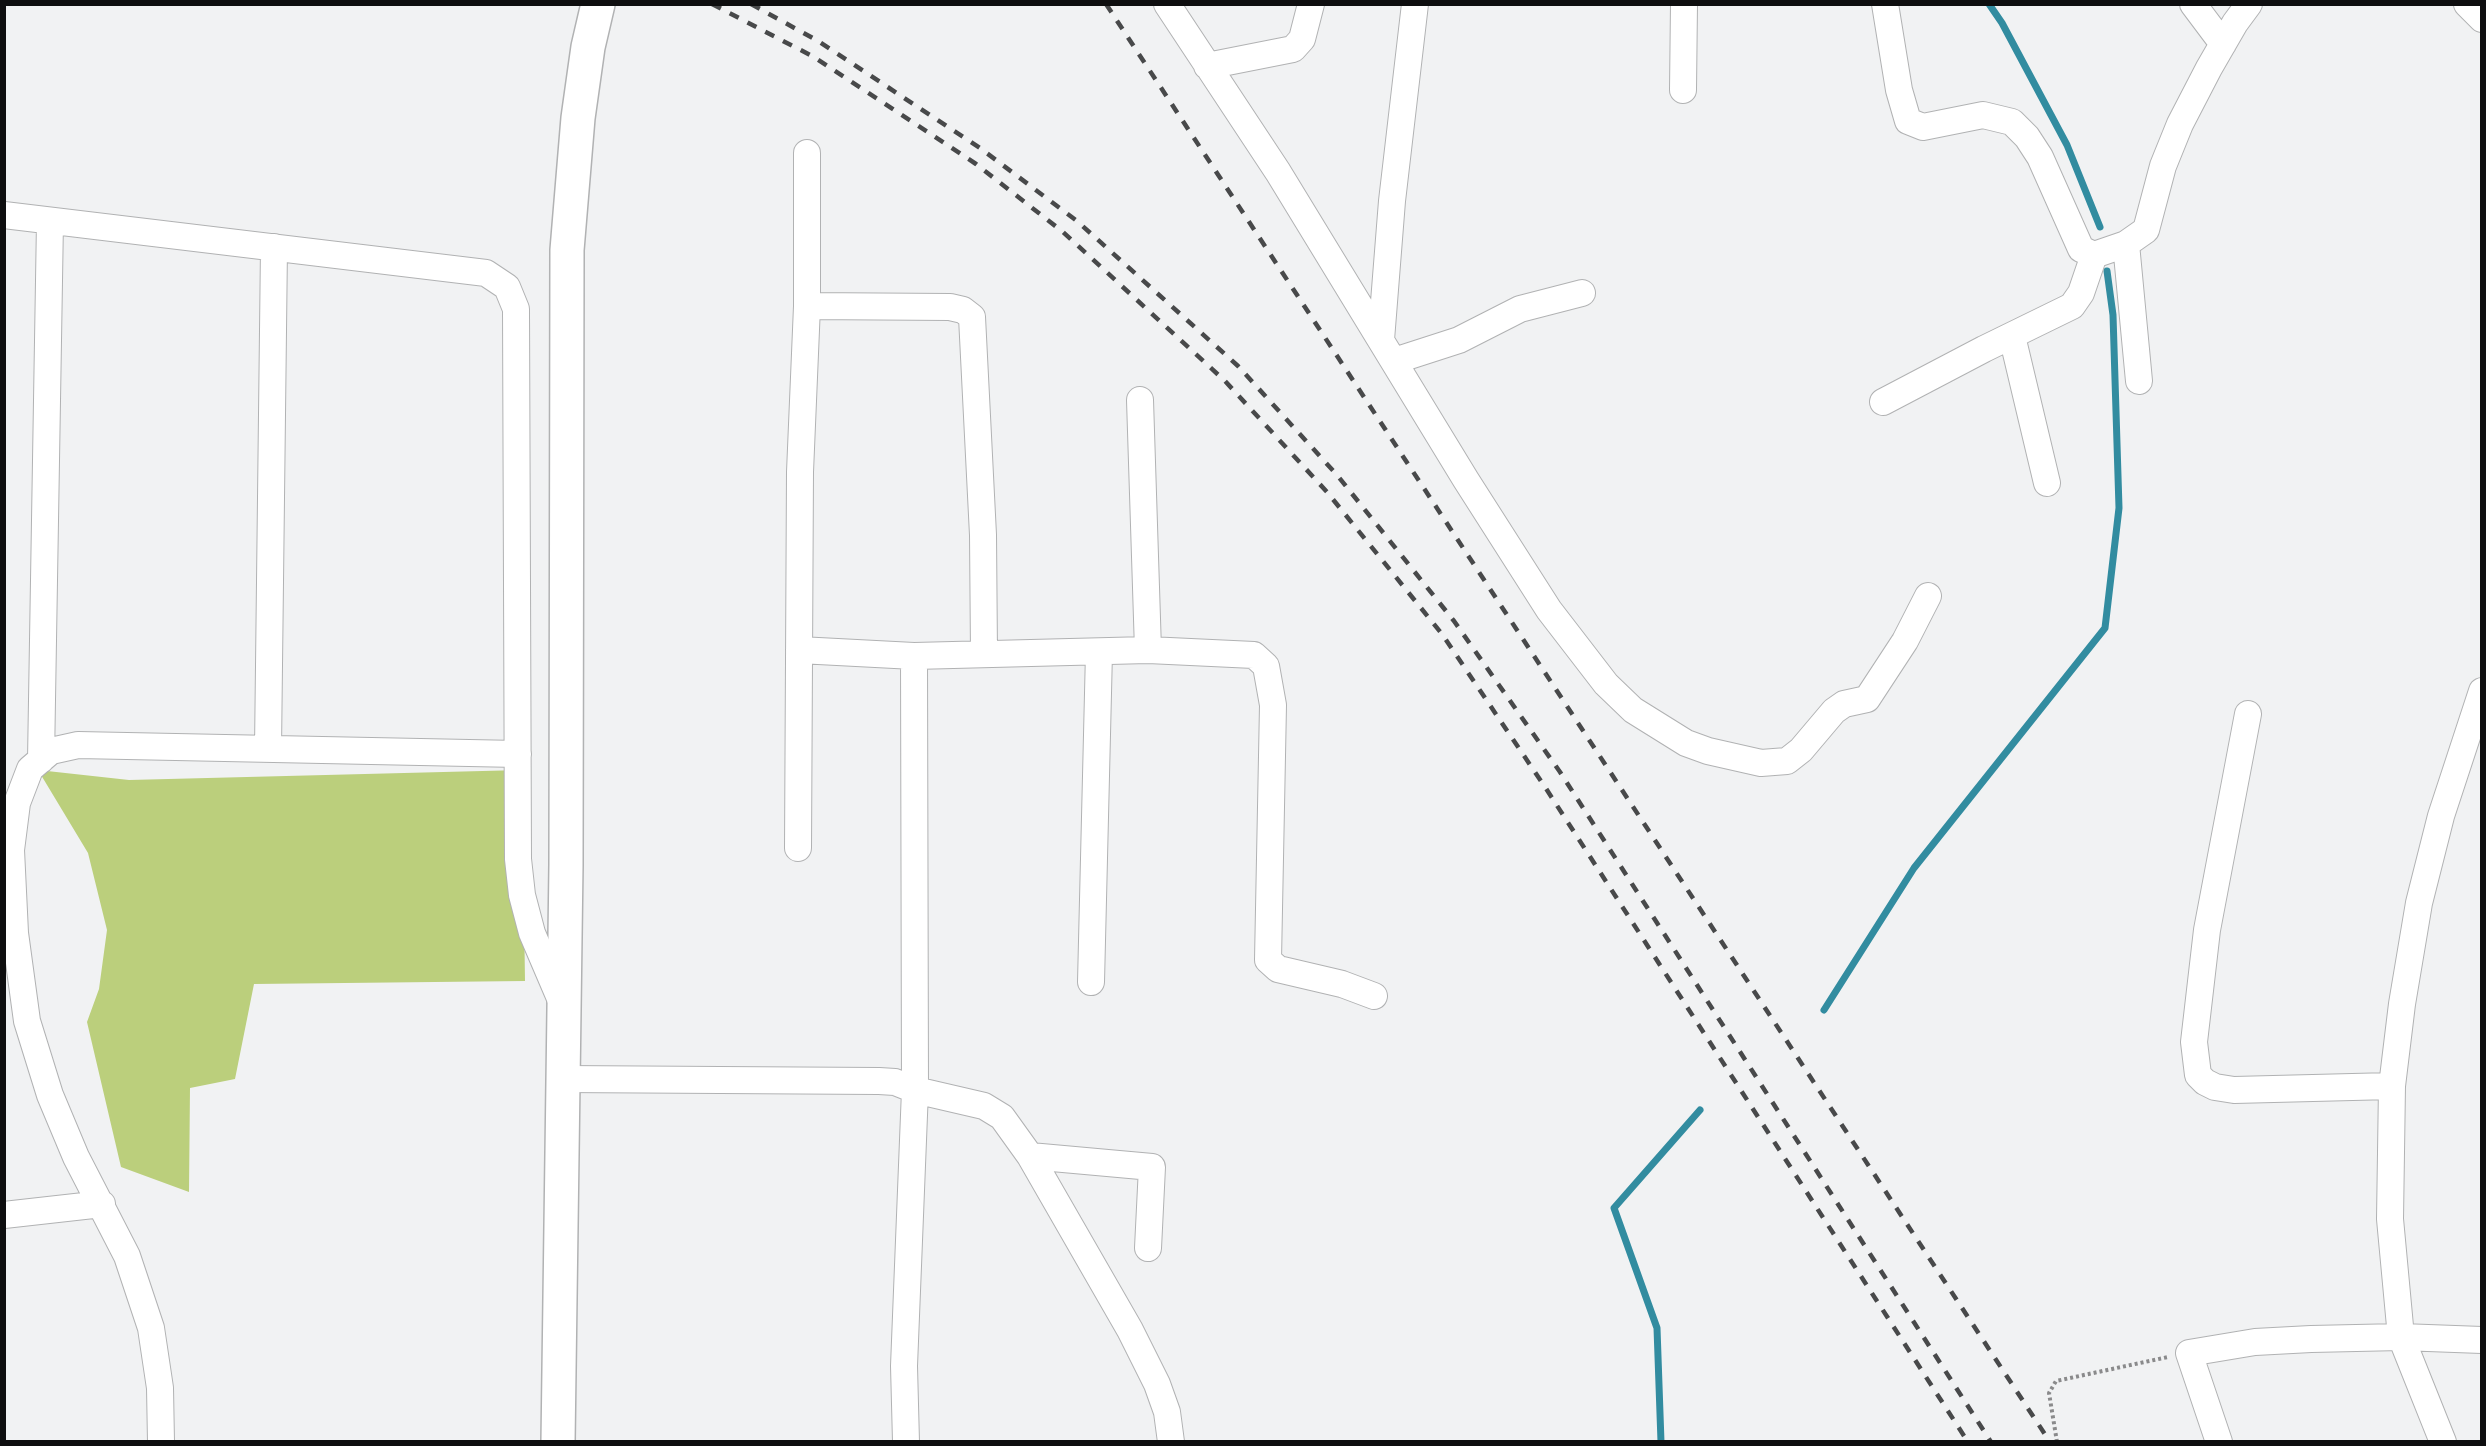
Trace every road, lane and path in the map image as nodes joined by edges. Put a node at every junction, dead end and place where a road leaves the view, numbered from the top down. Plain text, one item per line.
1 (598, 4) edge
2 (1167, 4) edge
3 (1311, 4) edge
4 (1415, 4) edge
5 (1684, 4) edge
6 (1885, 4) edge
7 (2193, 4) edge
8 (2249, 4) edge
9 (2467, 4) edge
10 (2481, 19) edge
11 (2223, 44) junction
12 (1207, 66) junction
13 (1683, 90) dead end
14 (807, 153) dead end
15 (4, 215) edge
16 (50, 220) junction
17 (2126, 244) junction
18 (274, 247) junction
19 (2094, 255) junction
20 (1582, 293) dead end
21 (807, 306) junction
22 (2012, 336) junction
23 (1388, 350) junction
24 (2139, 381) dead end
25 (1140, 400) dead end
26 (1883, 402) dead end
27 (2047, 483) dead end
28 (1928, 596) dead end
29 (799, 650) junction
30 (1148, 650) junction
31 (1099, 652) junction
32 (984, 654) junction
33 (914, 656) junction
34 (2481, 691) edge
35 (2248, 714) dead end
36 (268, 749) junction
37 (518, 754) junction
38 (41, 760) junction
39 (798, 848) dead end
40 (8, 850) edge
41 (1091, 982) dead end
42 (1374, 996) dead end
43 (563, 1007) junction
44 (561, 1079) junction
45 (2392, 1086) junction
46 (915, 1090) junction
47 (1030, 1156) junction
48 (102, 1204) junction
49 (4, 1215) edge
50 (1148, 1248) dead end
51 (2402, 1337) junction
52 (2481, 1340) edge
53 (2189, 1353) junction
54 (161, 1442) edge
55 (558, 1442) edge
56 (906, 1442) edge
57 (1171, 1442) edge
58 (2057, 1442) edge
59 (2219, 1442) edge
60 (2443, 1442) edge

1 - 43 street
2 - 12 street
3 - 12 street
4 - 23 street
5 - 13 street
6 - 19 street
7 - 11 street
8 - 11 street
9 - 10 street
11 - 17 street
12 - 23 street
14 - 21 street
15 - 16 street
16 - 18 street
16 - 38 street
17 - 19 street
17 - 24 street
18 - 36 street
18 - 37 street
19 - 22 street
20 - 23 street
21 - 29 street
21 - 32 street
22 - 26 street
22 - 27 street
23 - 28 street
25 - 30 street
29 - 33 street
29 - 39 street
30 - 31 street
30 - 42 street
31 - 32 street
31 - 41 street
32 - 33 street
33 - 46 street
34 - 45 street
35 - 45 street
36 - 37 street
36 - 38 street
37 - 43 street
38 - 40 street
40 - 48 street
43 - 44 street
44 - 46 street
44 - 55 street
45 - 51 street
46 - 47 street
46 - 56 street
47 - 50 street
47 - 57 street
48 - 49 street
48 - 54 street
51 - 52 street
51 - 53 street
51 - 60 street
53 - 58 path
53 - 59 street

